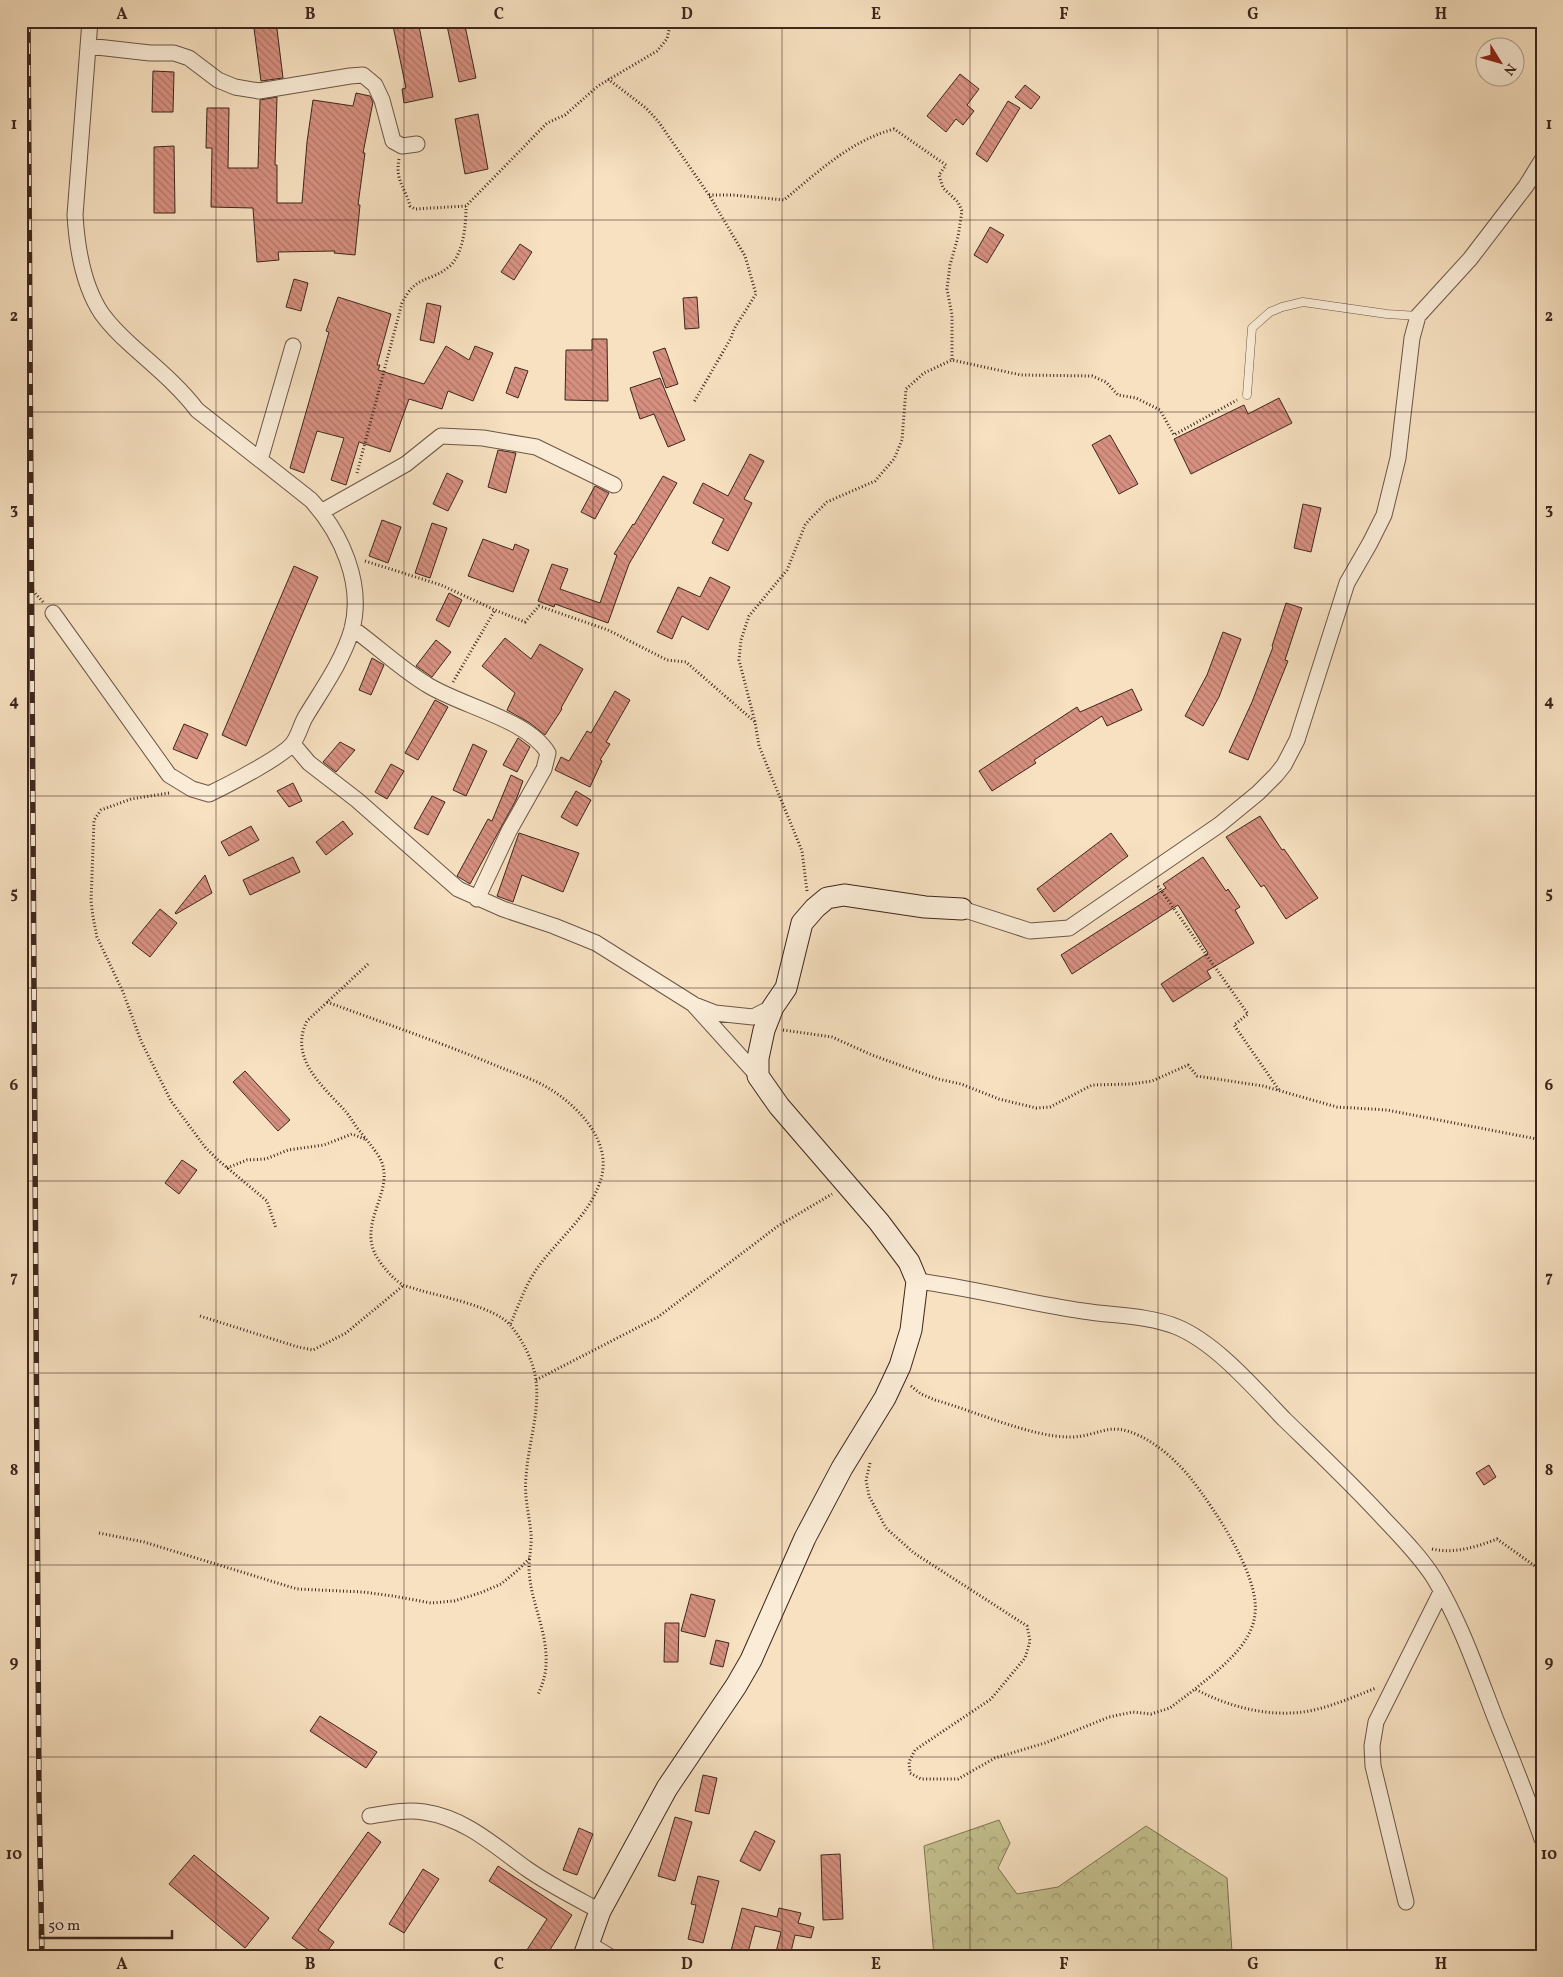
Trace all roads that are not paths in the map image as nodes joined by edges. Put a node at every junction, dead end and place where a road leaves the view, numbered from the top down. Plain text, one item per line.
1 (90, 21) edge
2 (88, 46) junction
3 (417, 144) dead end
4 (1542, 160) edge
5 (1418, 316) junction
6 (293, 346) dead end
7 (1247, 395) road end
8 (260, 460) junction
9 (614, 485) dead end
10 (321, 512) junction
11 (53, 613) road end
12 (352, 628) junction
13 (293, 744) junction
14 (476, 899) junction
15 (962, 909) joint
16 (693, 1004) junction
17 (770, 1014) junction
18 (758, 1076) junction
19 (917, 1281) junction
20 (1441, 1592) junction
21 (370, 1816) dead end
22 (1542, 1839) edge
23 (1406, 1902) dead end
24 (600, 1911) junction
25 (586, 1950) edge
26 (609, 1956) edge

1 - 2 street
2 - 3 street
2 - 8 street
4 - 5 street
5 - 7 lane
5 - 15 street
6 - 8 street
8 - 10 street
9 - 10 street
10 - 12 street
11 - 13 street
12 - 13 street
12 - 14 street
13 - 14 street
14 - 16 street
15 - 17 street
16 - 17 street
16 - 18 street
17 - 18 street
18 - 19 street
19 - 20 street
19 - 24 street
20 - 22 street
20 - 23 street
21 - 24 street
24 - 25 street
25 - 26 street

